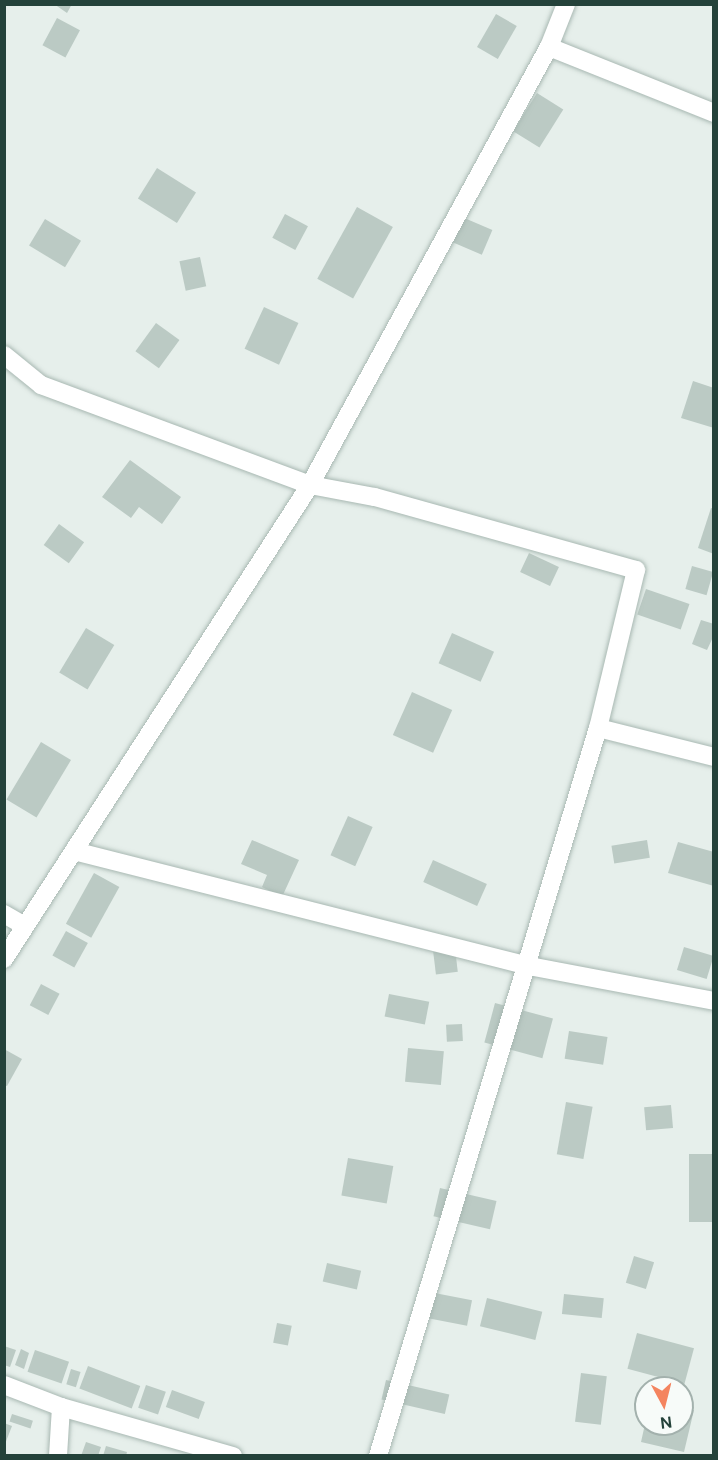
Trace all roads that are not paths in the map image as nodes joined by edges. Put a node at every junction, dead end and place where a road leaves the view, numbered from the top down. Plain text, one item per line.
1 (566, 4) edge
2 (549, 47) junction
3 (714, 113) edge
4 (4, 355) edge
5 (310, 485) junction
6 (598, 729) junction
7 (714, 757) edge
8 (74, 851) junction
9 (4, 914) edge
10 (25, 926) junction
11 (4, 959) edge
12 (525, 965) junction
13 (714, 1001) edge
14 (4, 1384) edge
15 (61, 1407) junction
16 (57, 1455) edge
17 (233, 1455) edge
18 (378, 1455) edge

1 - 2 street
2 - 3 street
2 - 5 street
4 - 5 street
5 - 6 street
5 - 8 street
6 - 7 street
6 - 12 street
8 - 10 street
8 - 12 street
9 - 10 street
10 - 11 street
12 - 13 street
12 - 18 street
14 - 15 street
15 - 16 street
15 - 17 street

